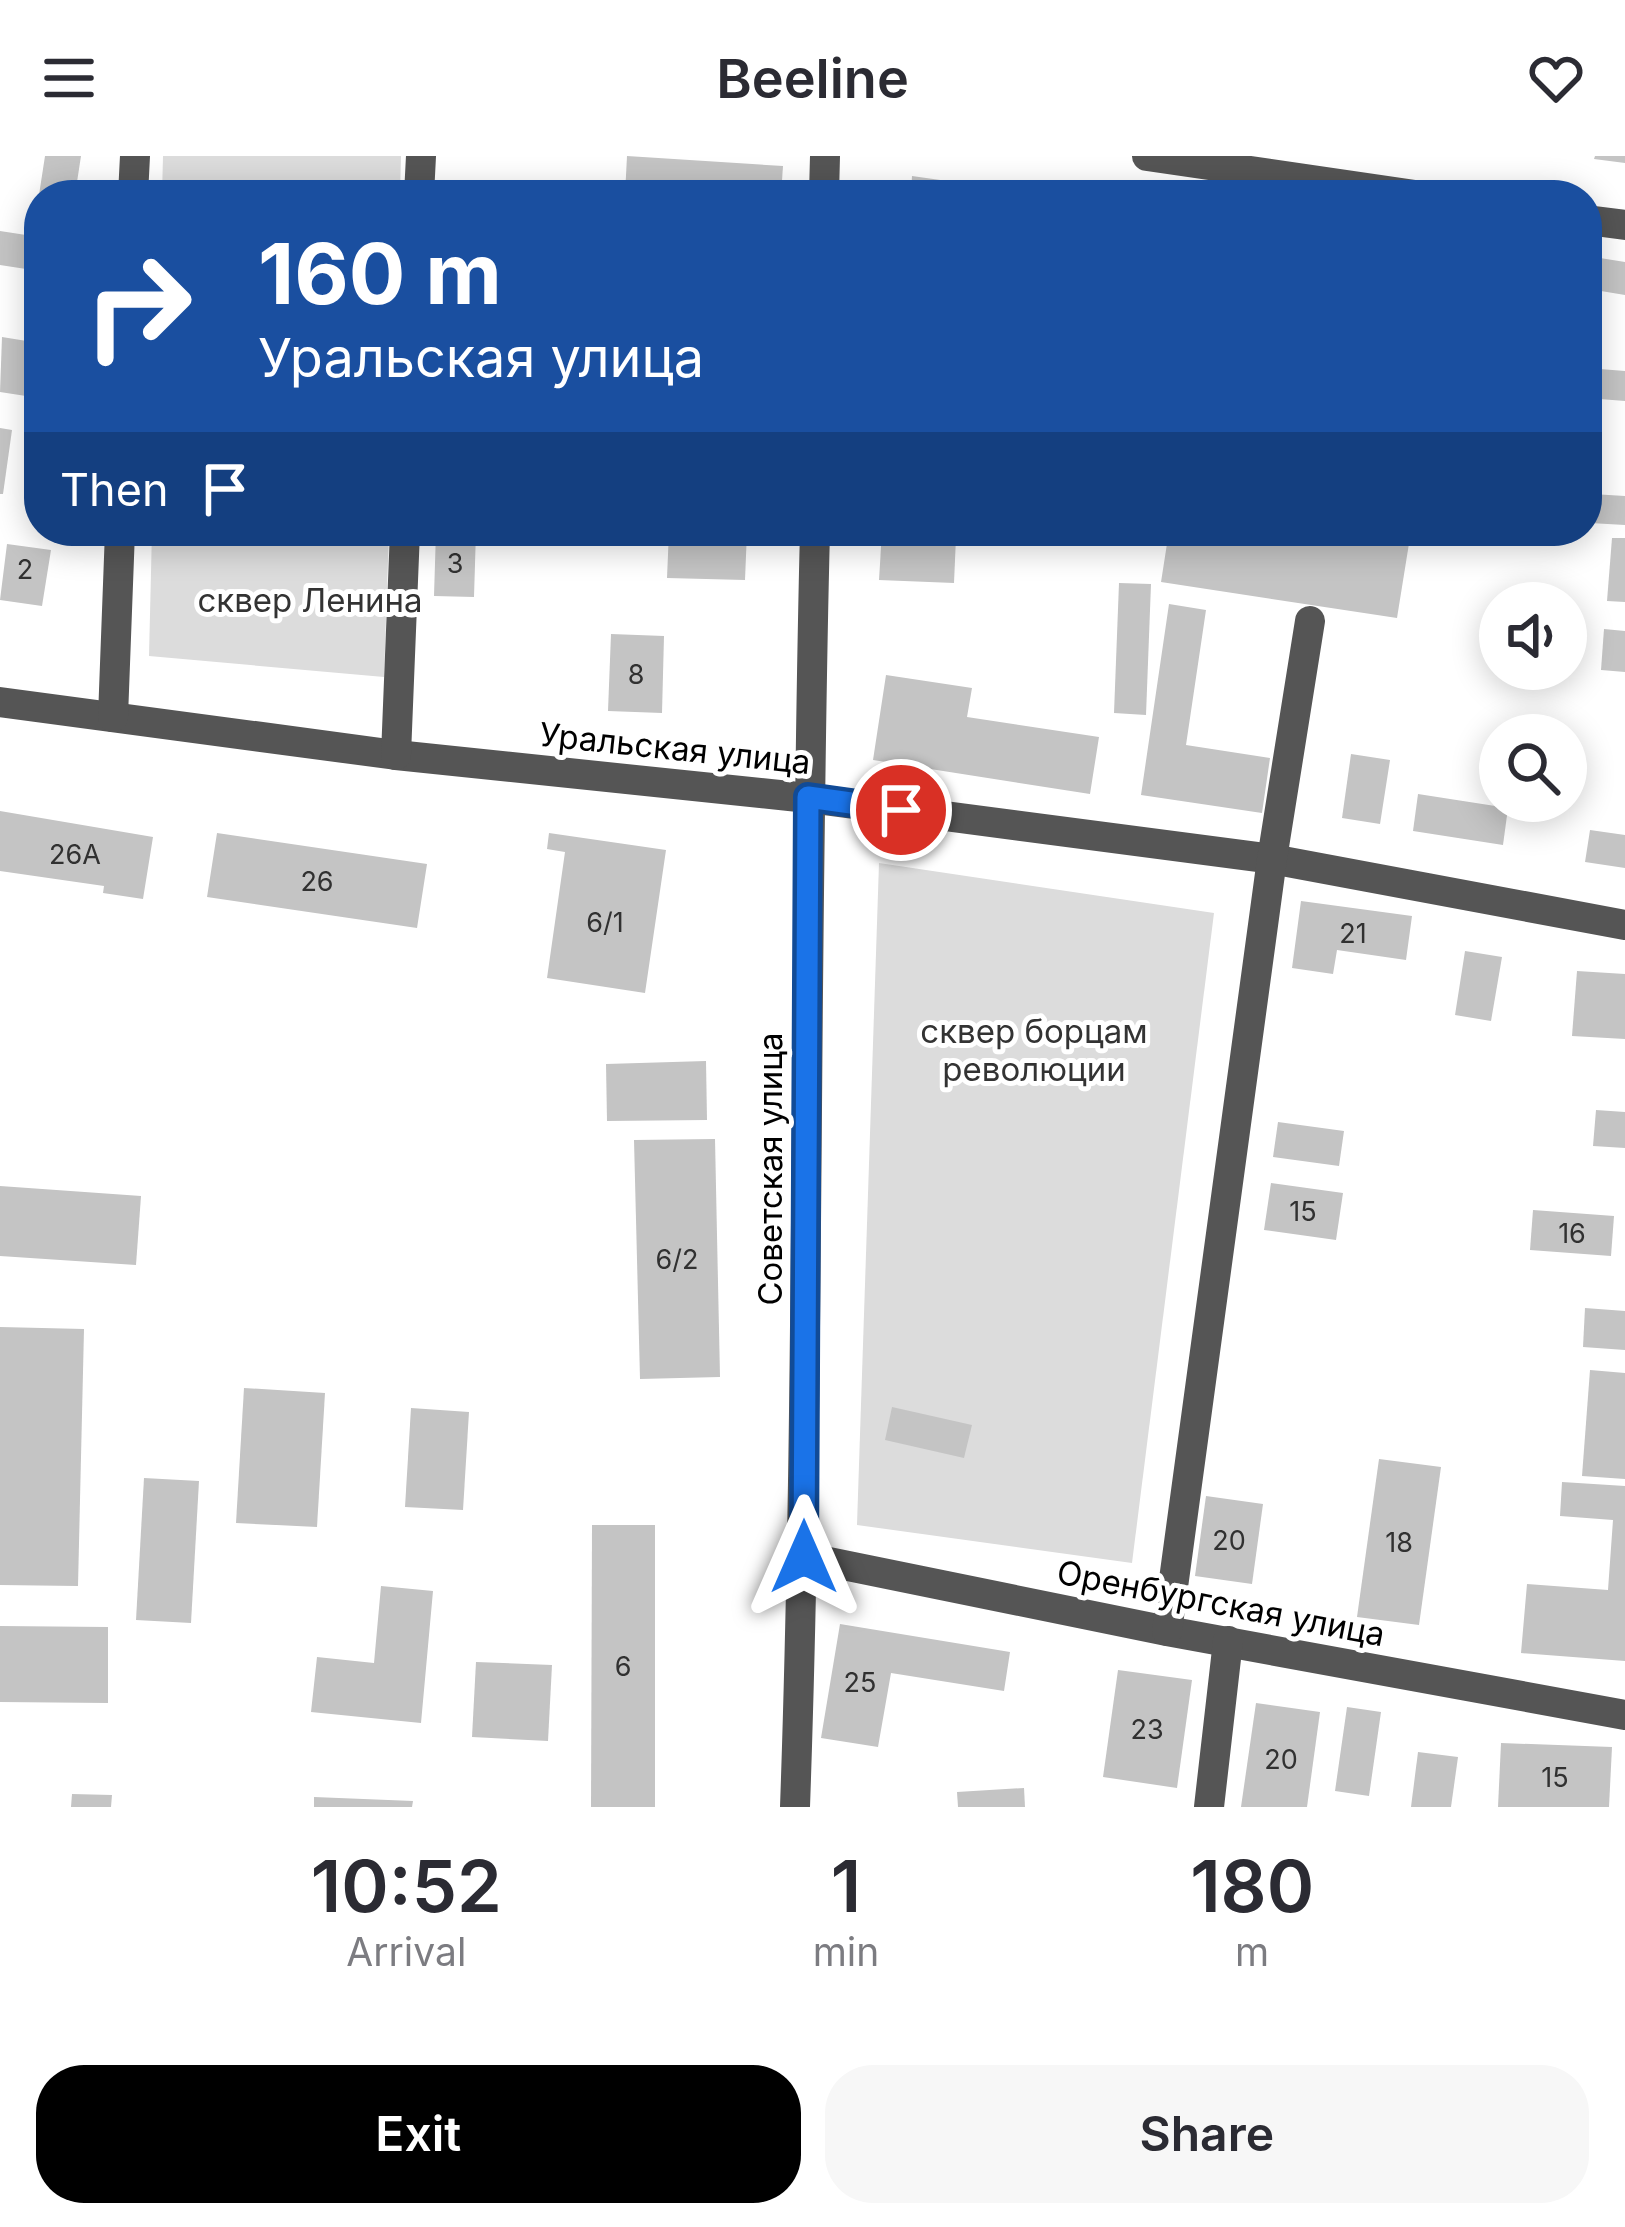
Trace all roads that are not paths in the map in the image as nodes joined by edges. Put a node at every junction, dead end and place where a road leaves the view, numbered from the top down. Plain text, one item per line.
1 (1148, 156) edge
2 (1312, 180) edge
3 (119, 546) edge
4 (404, 546) edge
5 (815, 546) edge
6 (1310, 621) dead end
7 (0, 702) edge
8 (113, 717) junction
9 (396, 755) junction
10 (808, 797) junction
11 (1272, 860) junction
12 (1625, 925) edge
13 (804, 1557) junction
14 (1167, 1631) junction
15 (1228, 1642) junction
16 (1625, 1715) edge
17 (795, 1807) edge
18 (1209, 1807) edge

1 - 2 street
3 - 8 street
4 - 9 street
5 - 10 street, Советская улица
6 - 11 street
7 - 8 street, Уральская улица
8 - 9 street, Уральская улица
9 - 10 street, Уральская улица
10 - 11 street, Уральская улица
10 - 13 street, Советская улица
11 - 12 street, Уральская улица
11 - 14 street
13 - 14 street, Оренбургская улица
13 - 17 street, Советская улица
14 - 15 street, Оренбургская улица
15 - 16 street, Оренбургская улица
15 - 18 street

